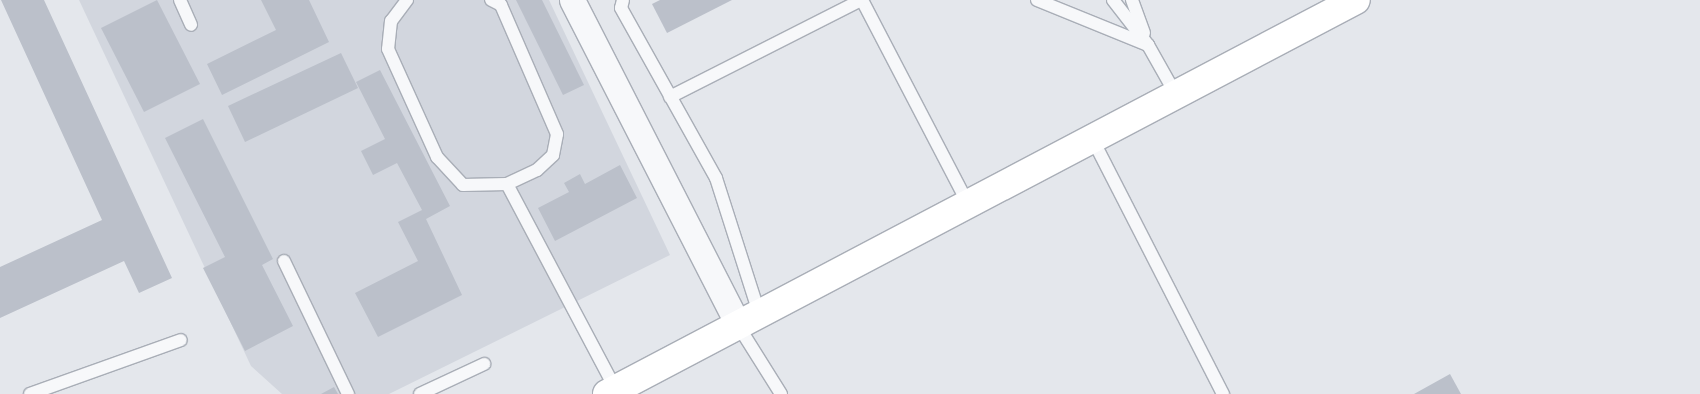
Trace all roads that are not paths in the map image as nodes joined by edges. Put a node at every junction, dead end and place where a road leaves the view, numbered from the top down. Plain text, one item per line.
1 (180, 0) edge
2 (407, 0) edge
3 (491, 0) edge
4 (572, 0) edge
5 (623, 0) edge
6 (862, 0) edge
7 (1038, 0) edge
8 (1112, 0) edge
9 (1132, 0) edge
10 (1356, 0) edge
11 (191, 25) dead end
12 (1148, 45) junction
13 (1175, 93) junction
14 (670, 97) junction
15 (1092, 138) junction
16 (507, 184) junction
17 (968, 204) junction
18 (284, 261) dead end
19 (750, 321) junction
20 (182, 340) dead end
21 (484, 364) dead end
22 (612, 392) edge
23 (30, 394) edge
24 (348, 394) edge
25 (420, 394) edge
26 (782, 394) edge
27 (1222, 394) edge

1 - 11 lane
2 - 16 lane
3 - 16 lane
4 - 19 street
5 - 14 lane
6 - 14 lane
6 - 17 lane
7 - 12 lane
8 - 12 lane
9 - 12 lane
10 - 13 main road
12 - 13 lane
13 - 15 main road
14 - 19 lane
15 - 17 main road
15 - 27 lane
16 - 22 lane
17 - 19 main road
18 - 24 lane
19 - 22 main road
19 - 26 lane
20 - 23 lane
21 - 25 lane

